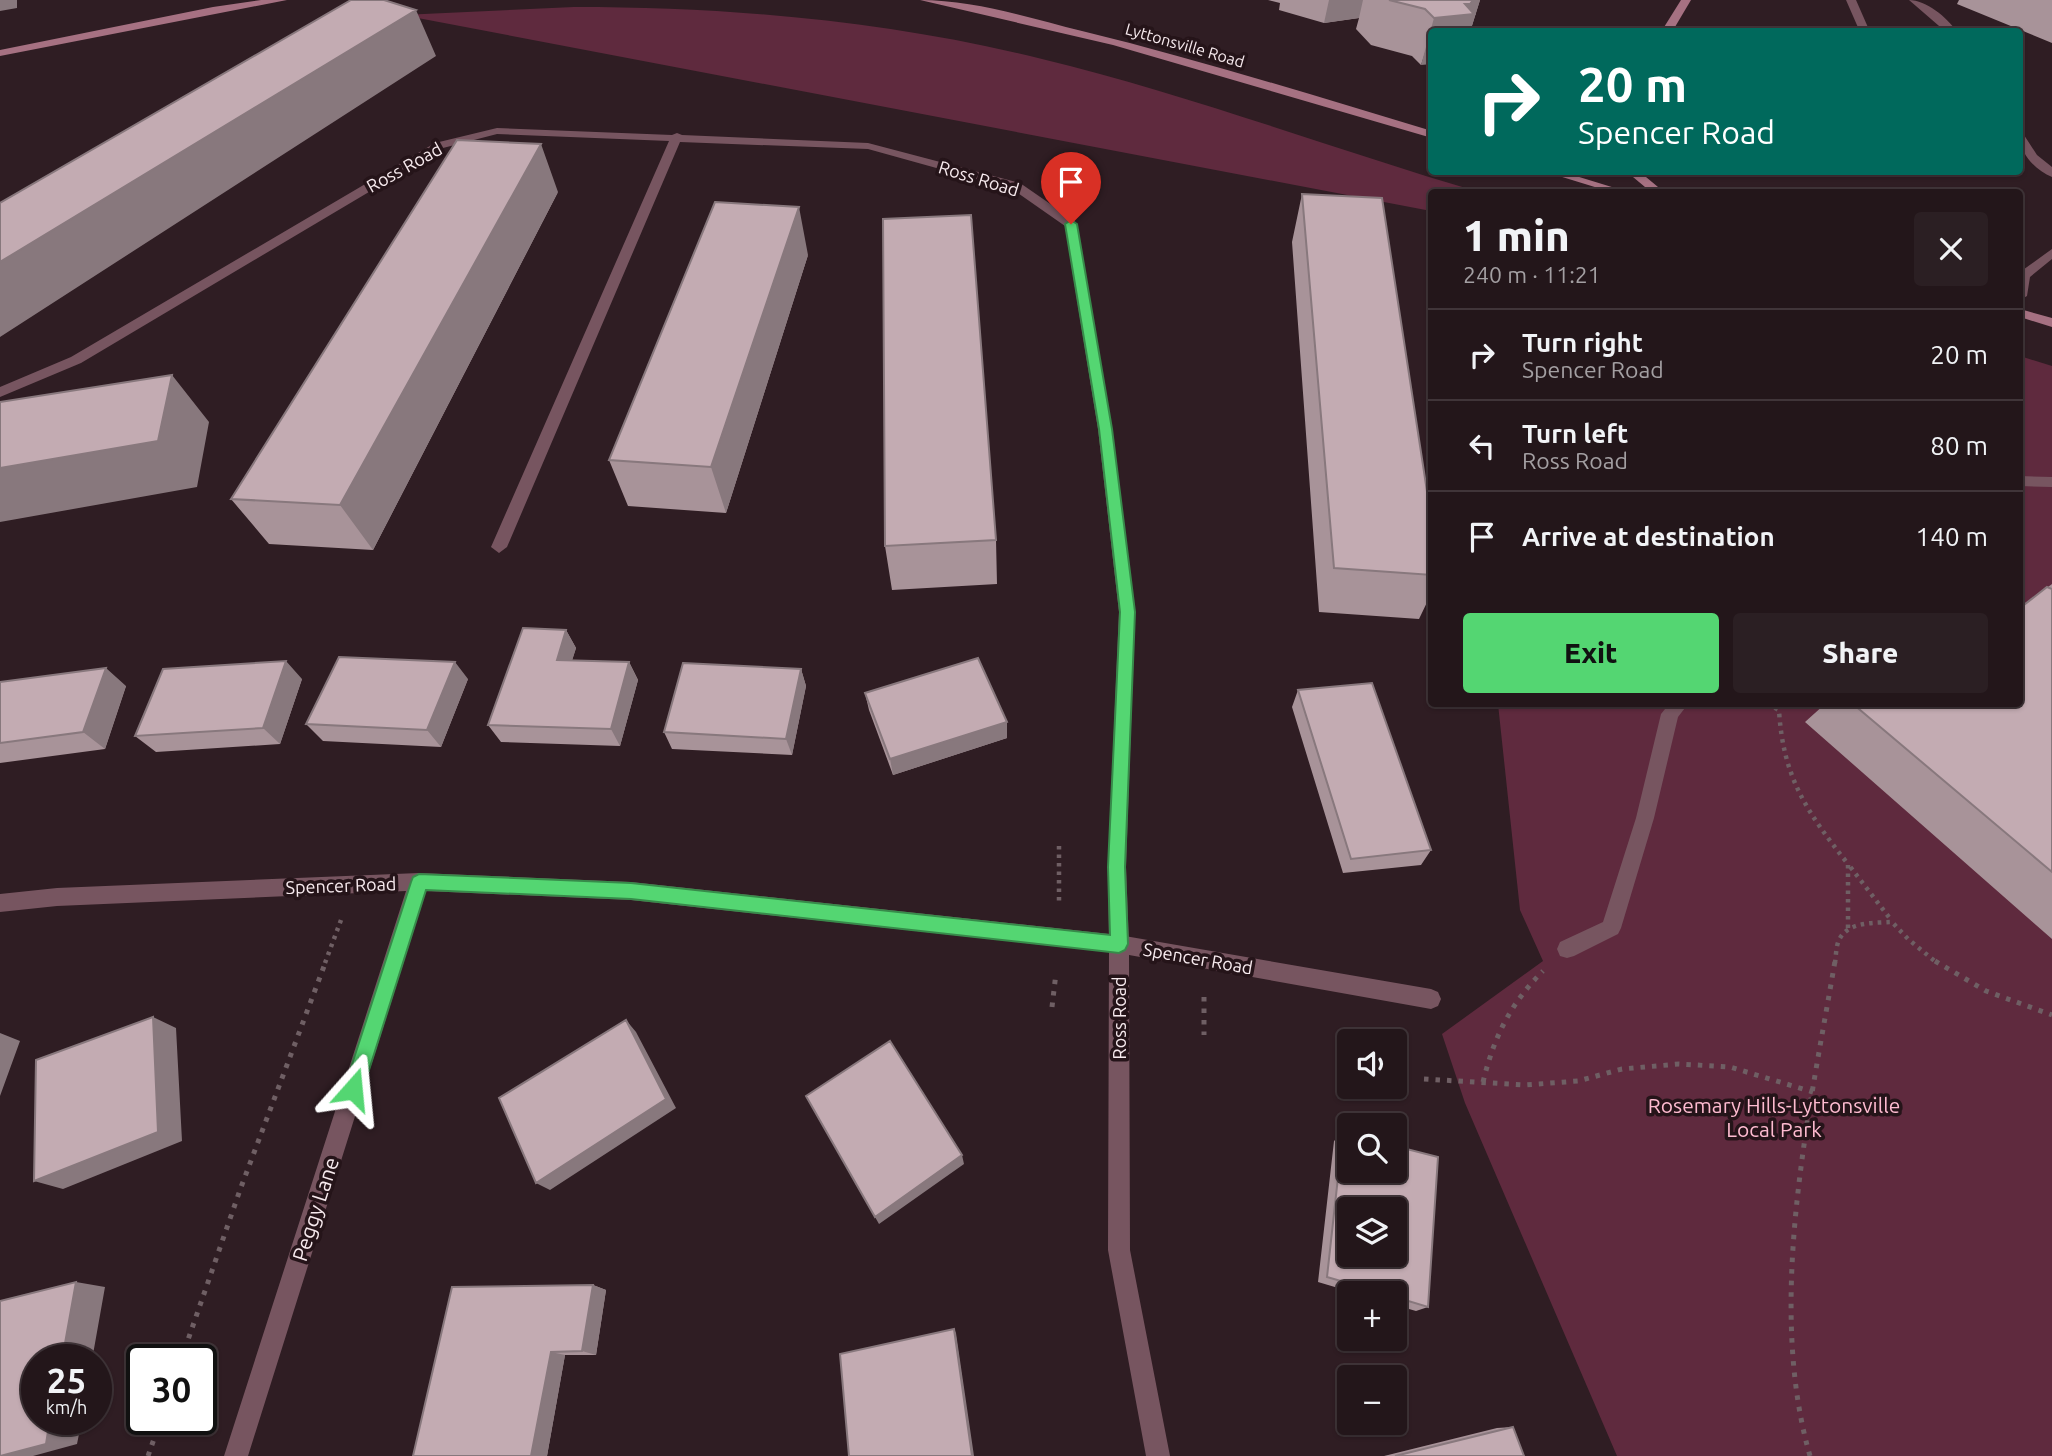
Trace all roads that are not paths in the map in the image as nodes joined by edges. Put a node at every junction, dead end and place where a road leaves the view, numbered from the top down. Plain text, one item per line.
1 (282, 0) edge
2 (925, 0) edge
3 (1686, 0) edge
4 (1851, 0) edge
5 (1913, 0) edge
6 (1668, 28) edge
7 (1864, 28) edge
8 (1950, 28) edge
9 (0, 54) edge
10 (1428, 134) edge
11 (677, 136) junction
12 (2023, 142) edge
13 (2023, 156) edge
14 (2033, 158) junction
15 (2052, 173) edge
16 (1576, 175) edge
17 (1637, 175) edge
18 (1614, 189) edge
19 (1654, 189) edge
20 (2052, 253) edge
21 (2023, 280) edge
22 (2023, 314) edge
23 (2052, 323) edge
24 (0, 392) edge
25 (2023, 481) edge
26 (2052, 482) edge
27 (499, 547) dead end
28 (1676, 707) edge
29 (419, 882) junction
30 (0, 903) edge
31 (1119, 944) junction
32 (1567, 949) road end
33 (1431, 999) dead end
34 (236, 1456) edge
35 (1158, 1456) edge

1 - 9 street
2 - 10 street, Lyttonsville Road
3 - 6 street
4 - 7 street
5 - 8 street
11 - 24 street, Ross Road
11 - 27 street
11 - 31 street, Ross Road
12 - 14 street
13 - 14 street
14 - 15 street
16 - 18 street
17 - 19 street
20 - 21 street
22 - 23 street
25 - 26 street
28 - 32 street
29 - 30 street, Spencer Road
29 - 31 street, Spencer Road
29 - 34 street, Peggy Lane
31 - 33 street, Spencer Road
31 - 35 street, Ross Road

